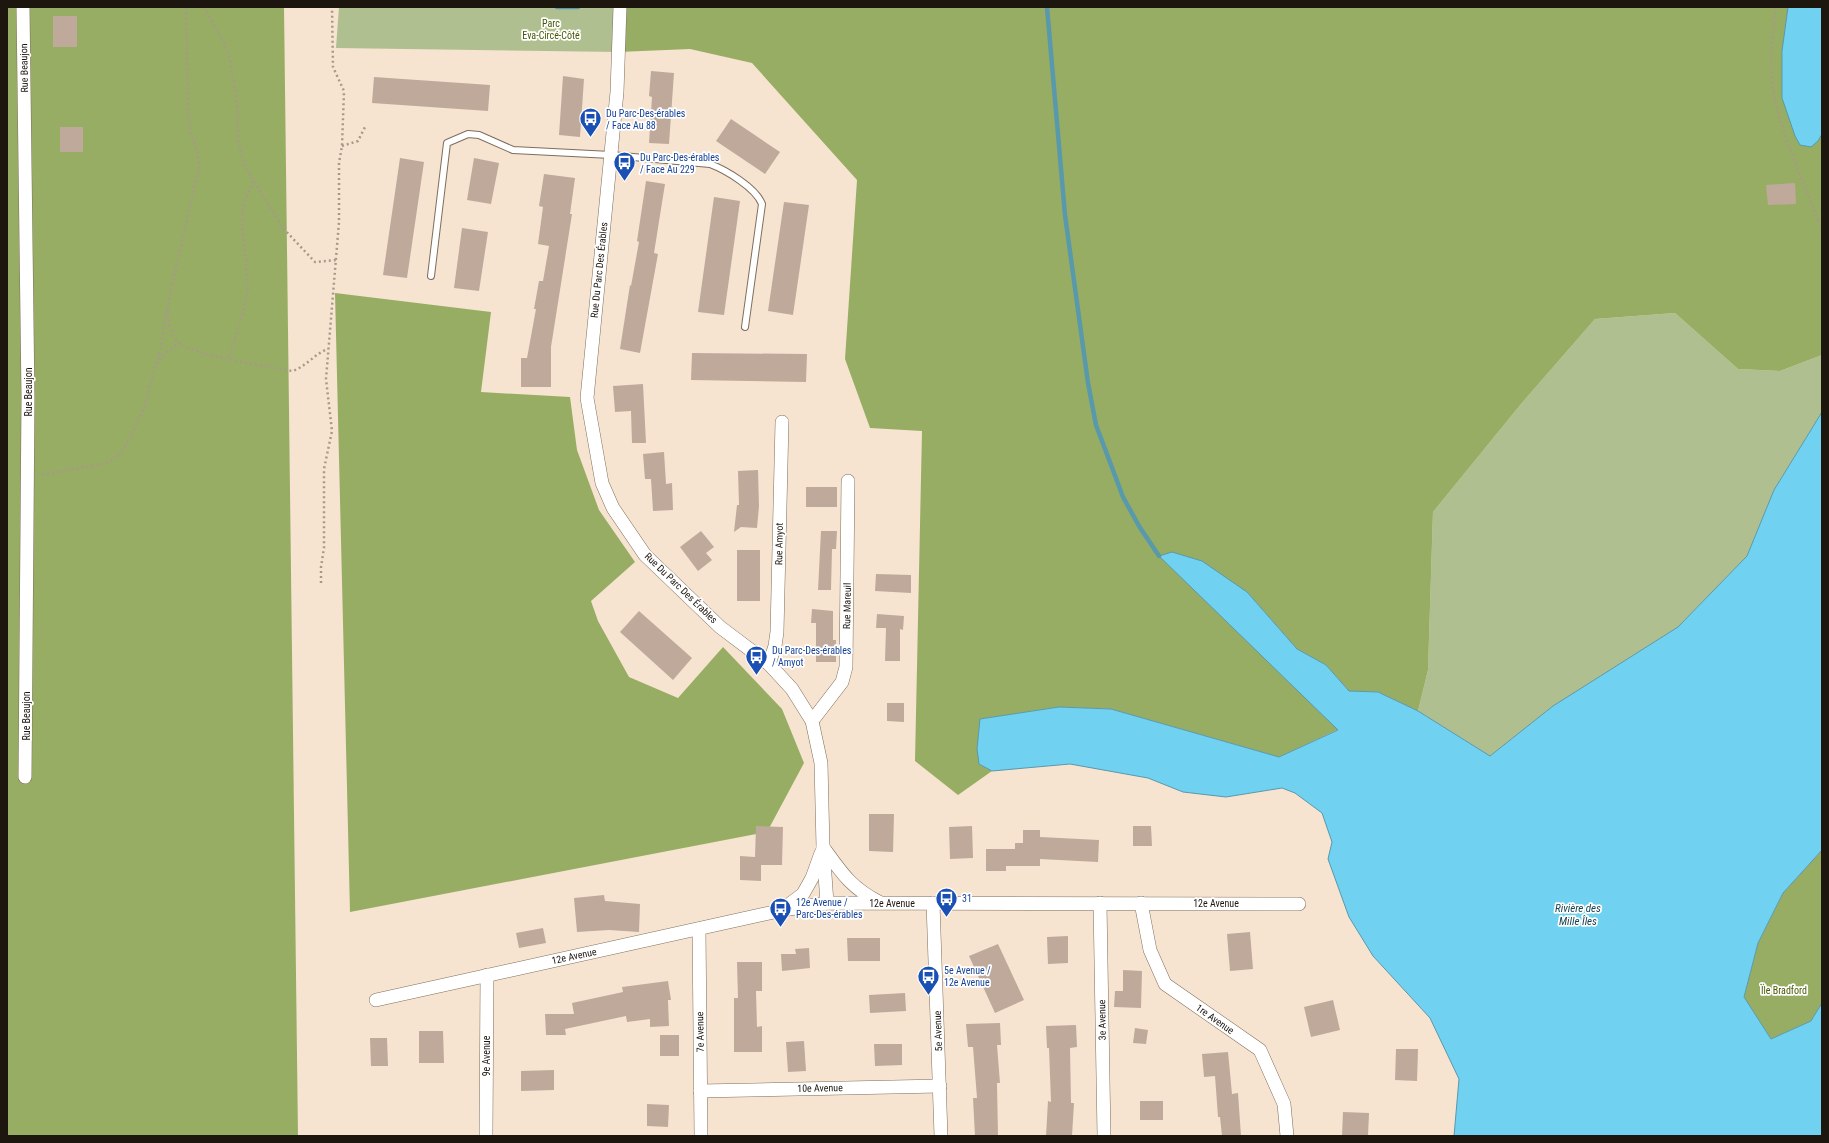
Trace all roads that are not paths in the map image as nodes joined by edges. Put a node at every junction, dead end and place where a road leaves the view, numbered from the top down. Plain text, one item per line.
1 (23, 7) edge
2 (620, 7) edge
3 (611, 155) junction
4 (431, 276) dead end
5 (745, 327) dead end
6 (782, 422) dead end
7 (848, 481) dead end
8 (769, 664) junction
9 (812, 721) junction
10 (25, 777) dead end
11 (823, 847) junction
12 (827, 903) junction
13 (881, 903) junction
14 (933, 903) junction
15 (1100, 903) junction
16 (1141, 903) junction
17 (1299, 904) dead end
18 (783, 910) junction
19 (699, 929) junction
20 (487, 975) junction
21 (376, 1000) dead end
22 (940, 1086) junction
23 (700, 1090) junction
24 (486, 1136) edge
25 (701, 1136) edge
26 (941, 1136) edge
27 (1104, 1136) edge
28 (1287, 1136) edge

1 - 10 street, Rue Beaujon
2 - 3 street, Rue Du Parc Des Érables
3 - 4 lane
3 - 5 lane
3 - 8 street, Rue Du Parc Des Érables
6 - 8 street, Rue Amyot
7 - 9 street, Rue Mareuil
8 - 9 street, Rue Du Parc Des Érables
9 - 11 street, Rue Du Parc Des Érables
11 - 12 street, Rue Du Parc Des Érables
11 - 13 street
11 - 18 street
12 - 13 street, 12e Avenue
12 - 18 street, 12e Avenue
13 - 14 street, 12e Avenue
14 - 15 street, 12e Avenue
14 - 22 street, 5e Avenue
15 - 16 street, 12e Avenue
15 - 27 street, 3e Avenue
16 - 17 street, 12e Avenue
16 - 28 street, 1re Avenue
18 - 19 street, 12e Avenue
19 - 20 street, 12e Avenue
19 - 23 street, 7e Avenue
20 - 21 street, 12e Avenue
20 - 24 street, 9e Avenue
22 - 23 street, 10e Avenue
22 - 26 street, 5e Avenue
23 - 25 street, 7e Avenue

